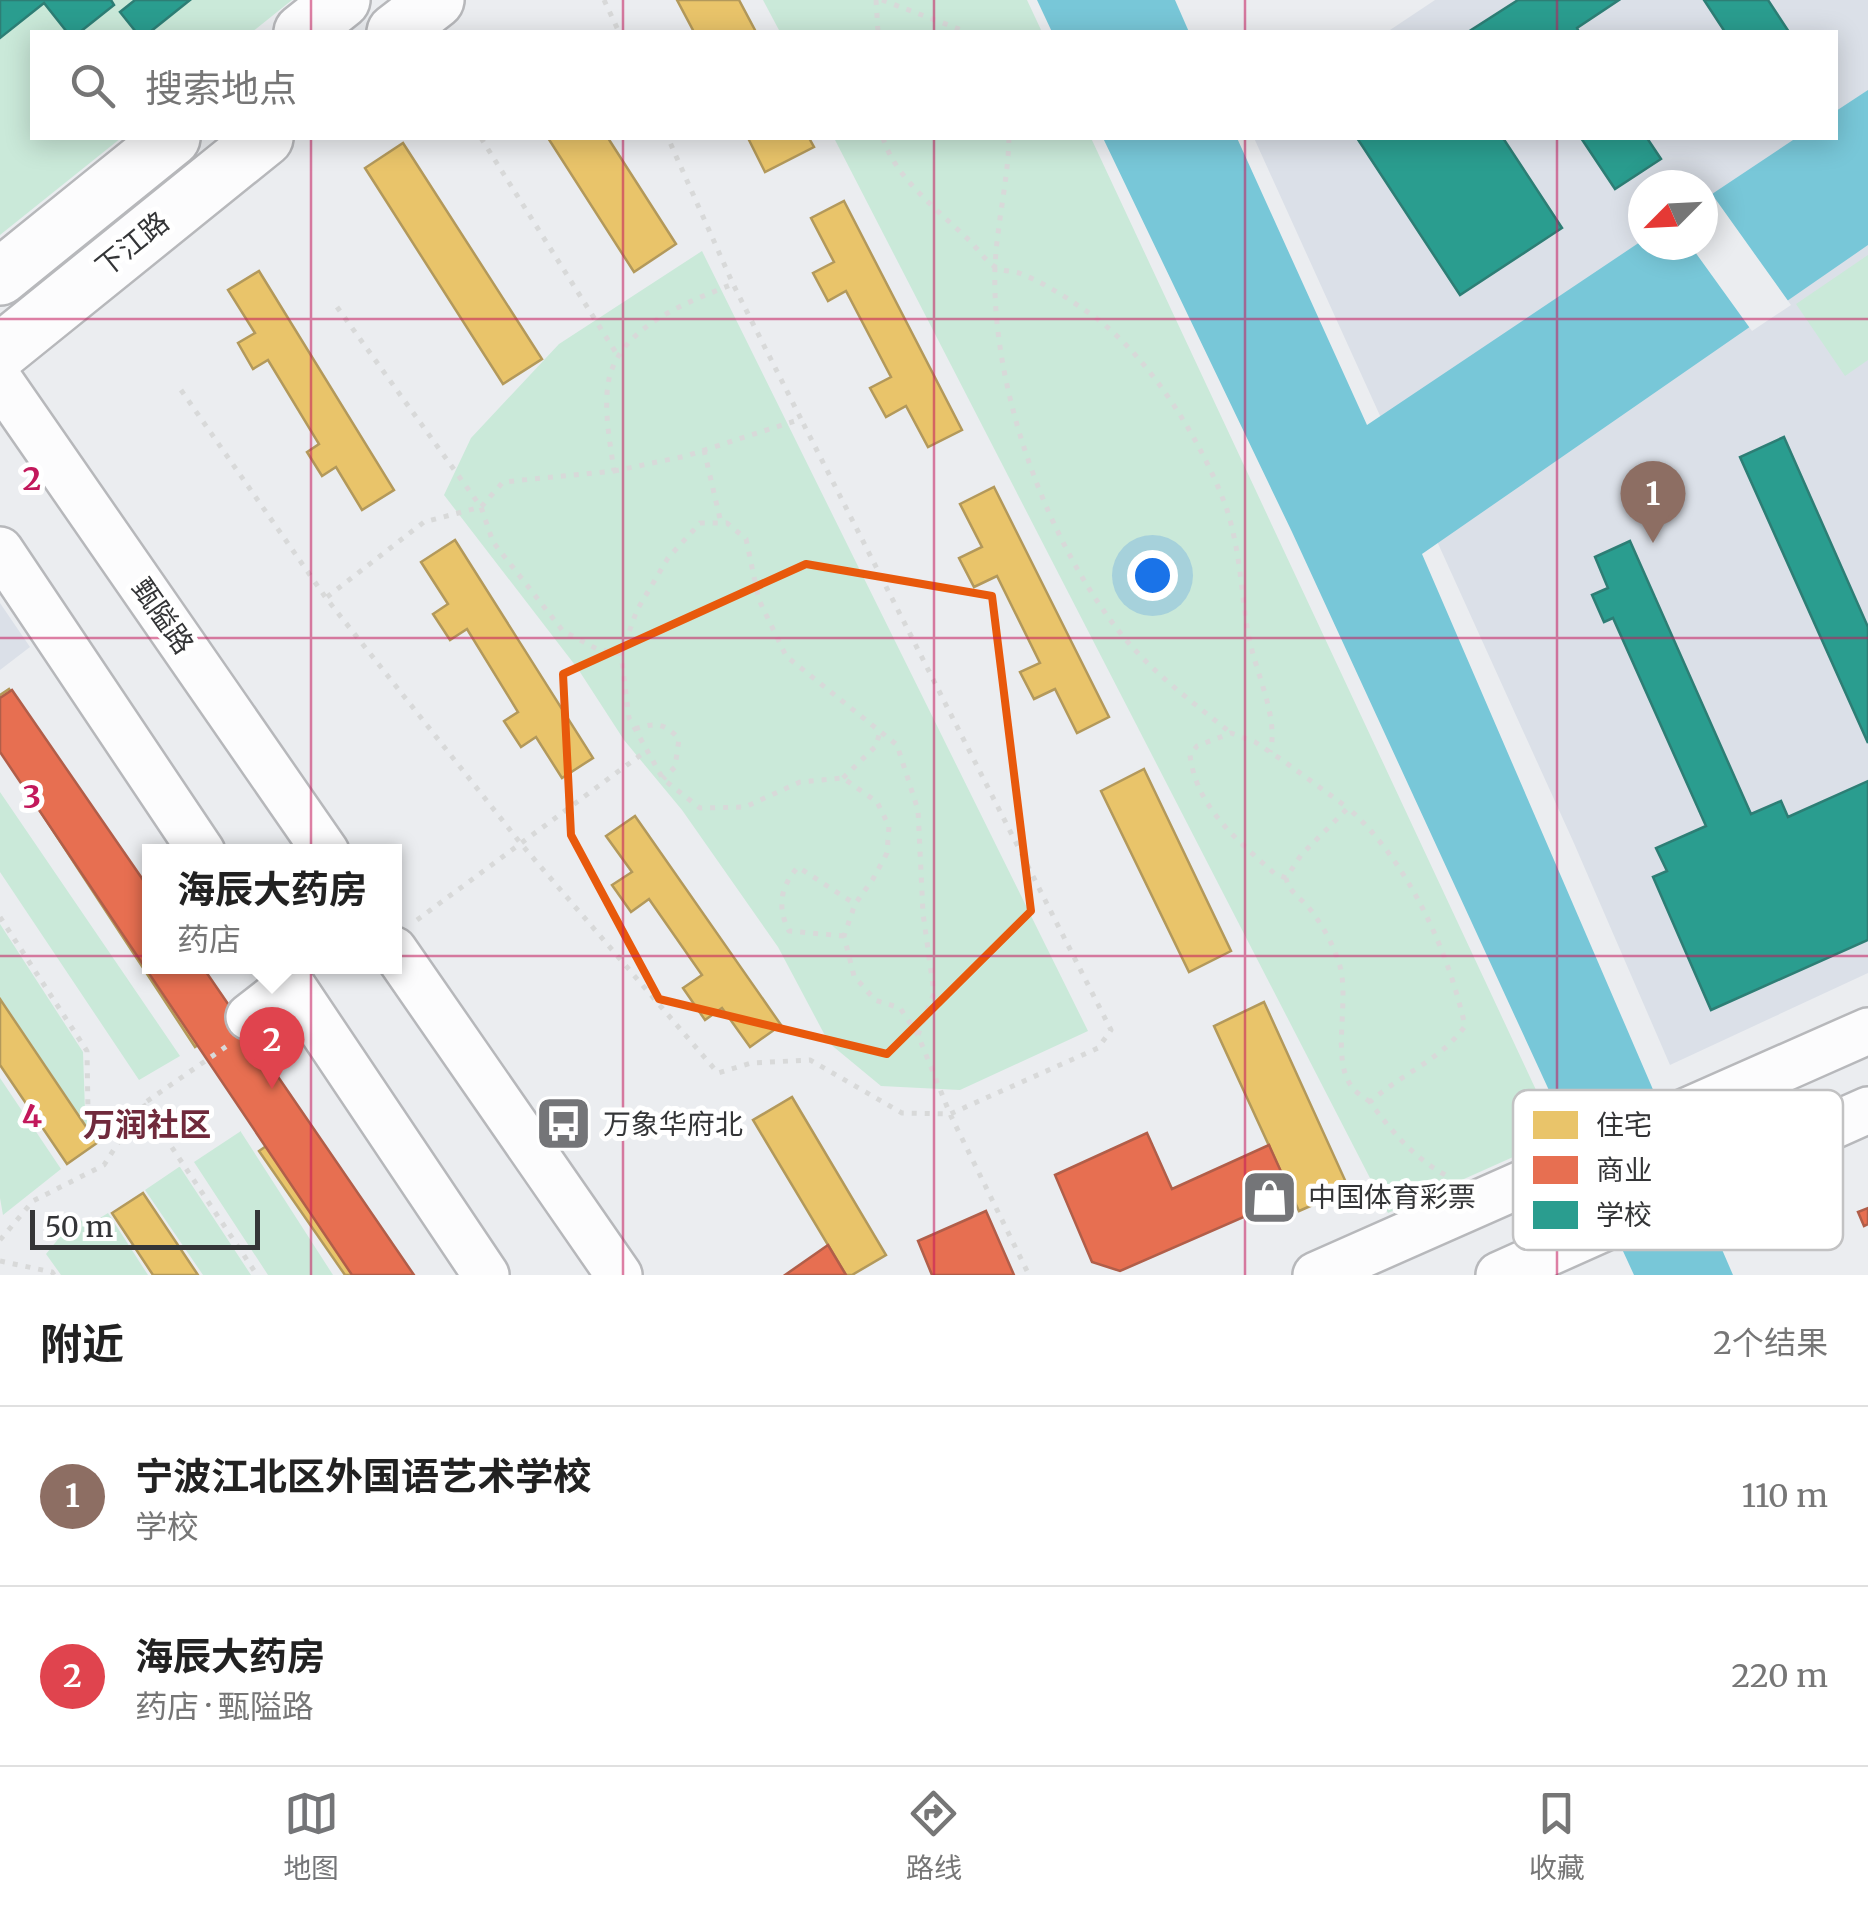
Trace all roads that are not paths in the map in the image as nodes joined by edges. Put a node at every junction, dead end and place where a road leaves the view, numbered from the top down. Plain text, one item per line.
1 (342, 0) edge
2 (436, 0) edge
3 (304, 30) edge
4 (398, 30) edge
5 (170, 140) edge
6 (263, 140) edge
7 (0, 278) edge
8 (0, 352) edge
9 (0, 381) edge
10 (0, 550) edge
11 (197, 844) edge
12 (320, 844) edge
13 (402, 940) edge
14 (285, 975) edge
15 (240, 1031) road end
16 (1868, 1031) edge
17 (1732, 1090) edge
18 (1868, 1110) edge
19 (1843, 1121) edge
20 (1513, 1186) edge
21 (1555, 1250) edge
22 (486, 1275) edge
23 (619, 1275) edge
24 (1316, 1275) edge
25 (1499, 1275) edge

1 - 3 main road
2 - 4 main road
5 - 7 main road, 下江路
6 - 8 main road, 下江路
9 - 12 street, 甄隘路
10 - 11 street
13 - 23 street
14 - 15 street
14 - 22 street
16 - 17 street
18 - 19 street
20 - 24 street
21 - 25 street

